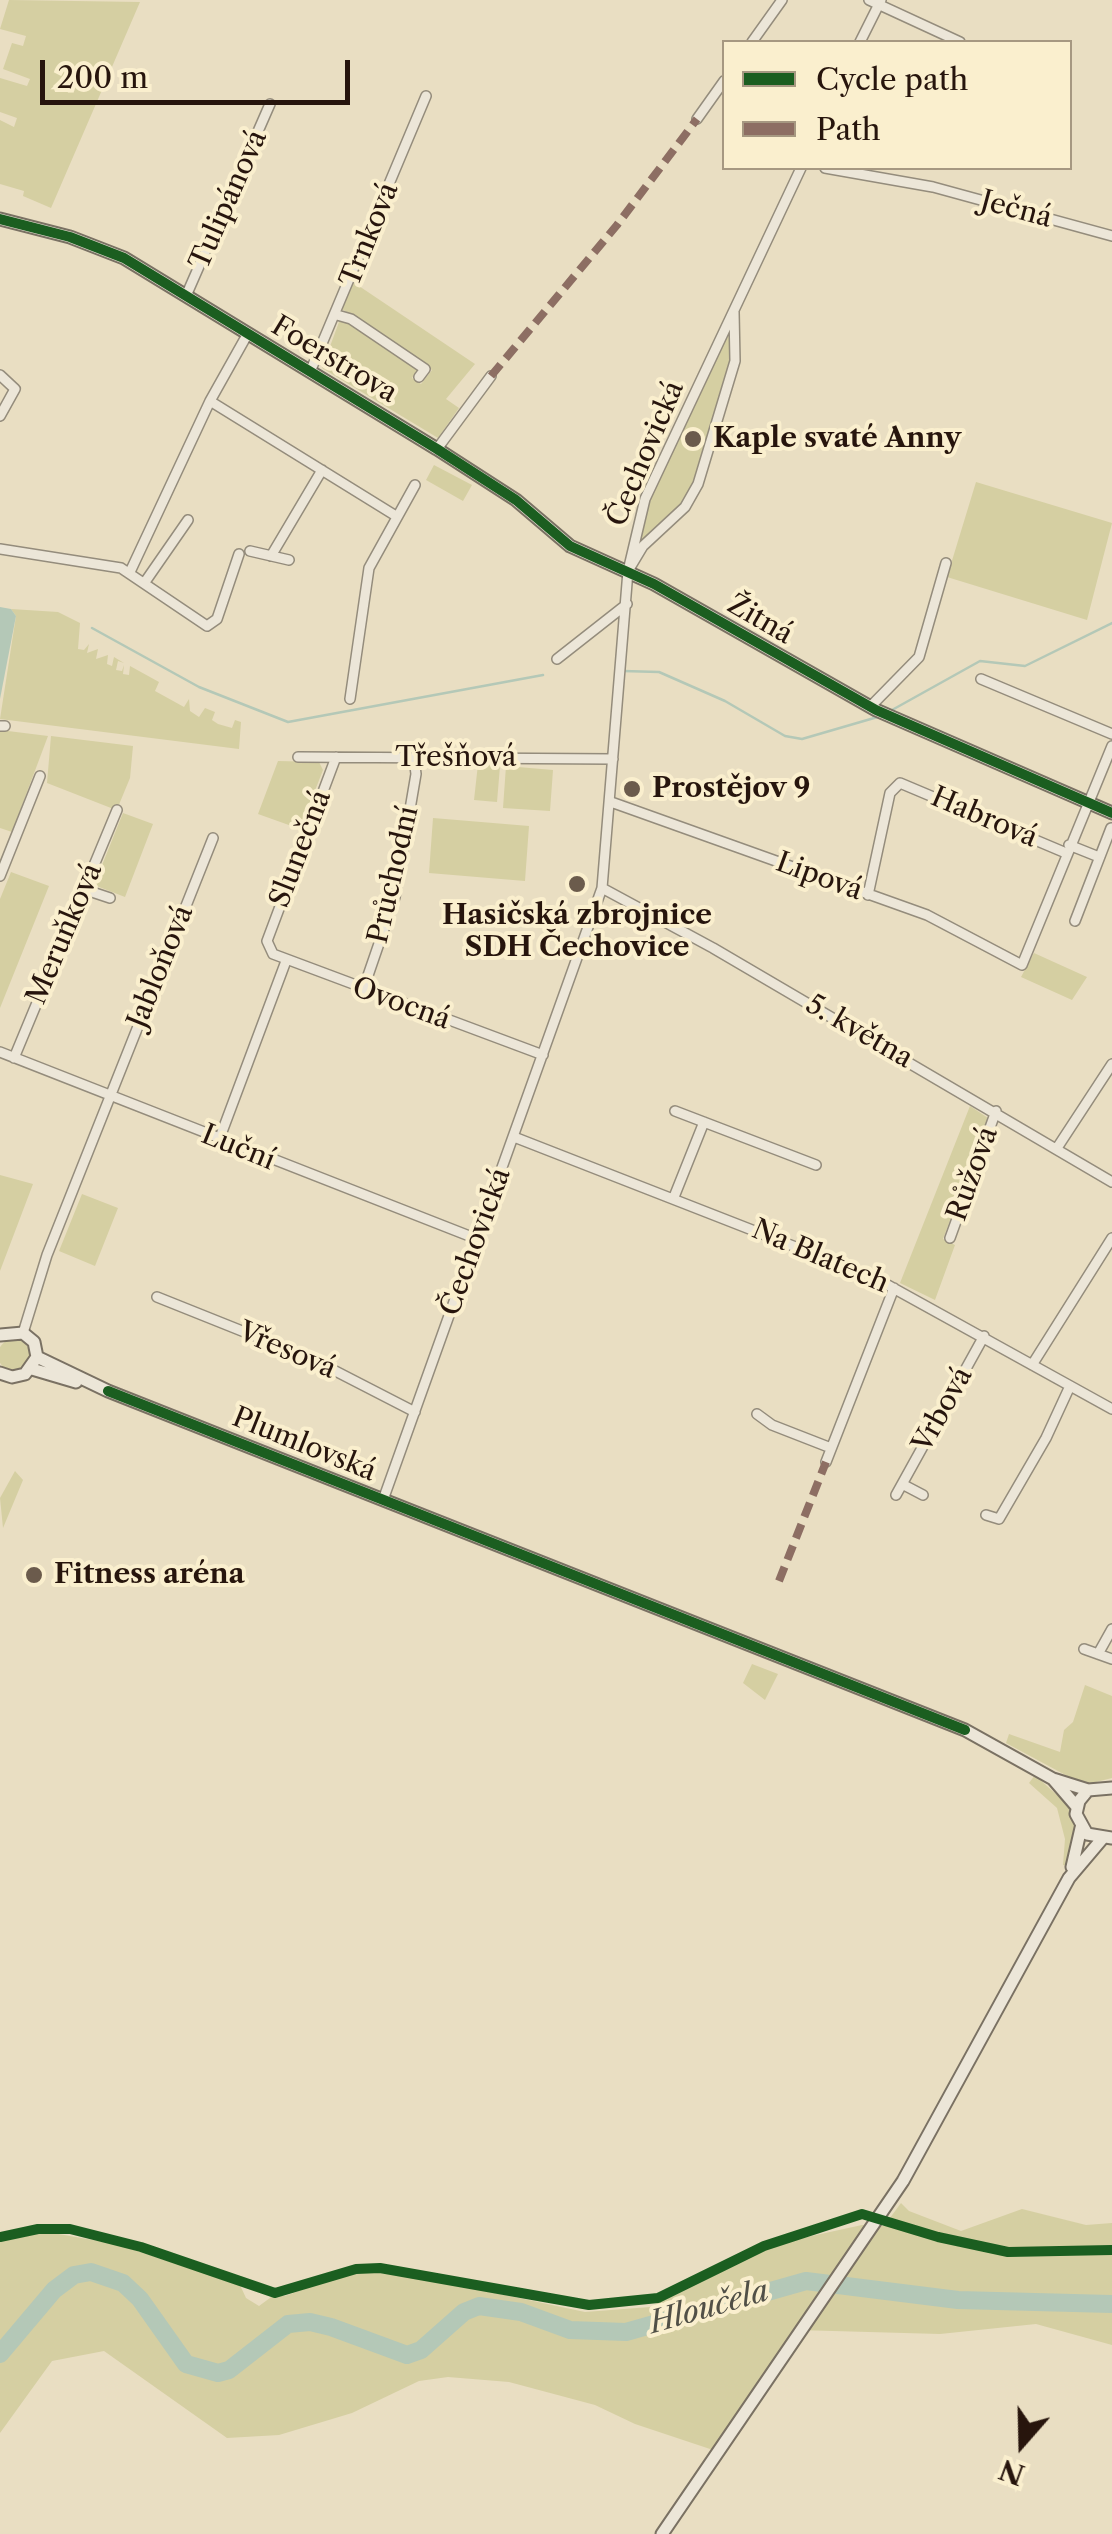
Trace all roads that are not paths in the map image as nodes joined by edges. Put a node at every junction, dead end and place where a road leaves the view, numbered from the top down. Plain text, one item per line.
1 (782, 0) edge
2 (876, 2) edge
3 (753, 40) edge
4 (861, 40) edge
5 (956, 40) edge
6 (722, 84) edge
7 (426, 96) dead end
8 (270, 104) dead end
9 (697, 120) dead end
10 (800, 170) edge
11 (862, 171) edge
12 (0, 219) edge
13 (1112, 236) edge
14 (186, 296) junction
15 (734, 312) junction
16 (337, 315) junction
17 (247, 334) junction
18 (310, 372) junction
19 (0, 375) edge
20 (490, 376) dead end
21 (420, 378) dead end
22 (210, 402) junction
23 (0, 416) edge
24 (437, 449) junction
25 (322, 470) junction
26 (415, 486) dead end
27 (396, 516) junction
28 (188, 520) dead end
29 (0, 549) edge
30 (272, 556) junction
31 (289, 560) dead end
32 (946, 563) dead end
33 (628, 571) junction
34 (130, 572) junction
35 (145, 582) junction
36 (627, 604) junction
37 (556, 659) dead end
38 (981, 679) dead end
39 (350, 699) dead end
40 (873, 708) junction
41 (1112, 734) edge
42 (1112, 746) edge
43 (298, 756) dead end
44 (336, 757) junction
45 (414, 758) junction
46 (613, 758) junction
47 (40, 776) dead end
48 (610, 802) junction
49 (1087, 802) junction
50 (117, 810) dead end
51 (1112, 813) edge
52 (1110, 828) edge
53 (212, 838) dead end
54 (1068, 849) junction
55 (1099, 857) junction
56 (0, 876) edge
57 (602, 888) junction
58 (86, 890) junction
59 (868, 895) junction
60 (110, 898) dead end
61 (1074, 921) dead end
62 (267, 942) joint
63 (286, 961) junction
64 (362, 990) junction
65 (0, 1052) edge
66 (543, 1055) junction
67 (14, 1058) junction
68 (1112, 1064) edge
69 (109, 1096) junction
70 (675, 1110) dead end
71 (996, 1111) junction
72 (704, 1122) junction
73 (514, 1137) junction
74 (218, 1140) junction
75 (1057, 1148) junction
76 (816, 1166) dead end
77 (1112, 1182) edge
78 (674, 1197) junction
79 (478, 1238) junction
80 (950, 1238) dead end
81 (1112, 1238) edge
82 (894, 1288) junction
83 (156, 1297) dead end
84 (23, 1332) junction
85 (0, 1335) edge
86 (984, 1336) junction
87 (34, 1363) junction
88 (1032, 1365) junction
89 (0, 1373) edge
90 (1070, 1386) junction
91 (1112, 1409) edge
92 (415, 1412) junction
93 (757, 1414) dead end
94 (831, 1448) junction
95 (826, 1462) dead end
96 (902, 1484) junction
97 (896, 1495) dead end
98 (923, 1495) dead end
99 (383, 1500) junction
100 (986, 1516) dead end
101 (999, 1519) junction
102 (1008, 1527) dead end
103 (1112, 1629) edge
104 (1084, 1648) dead end
105 (1098, 1654) junction
106 (1112, 1659) edge
107 (1053, 1779) junction
108 (1110, 1785) edge
109 (1088, 1790) junction
110 (1077, 1807) junction
111 (1081, 1828) junction
112 (1107, 1839) edge
113 (1068, 1878) junction
114 (662, 2534) edge

1 - 3 street
2 - 4 street
2 - 5 street
6 - 9 street
7 - 16 street, Trnková
8 - 14 street, Tulipánová
10 - 15 street, Čechovická
11 - 13 street, Ječná
12 - 14 street, Foerstrova
14 - 17 street, Foerstrova
15 - 33 street, Čechovická
15 - 33 street, Čechovická
16 - 18 street, Trnková
16 - 21 street
17 - 18 street, Foerstrova
17 - 22 street
18 - 24 street, Foerstrova
19 - 23 street
20 - 24 street
22 - 25 street
22 - 34 street
24 - 33 street, Foerstrova
25 - 27 street
25 - 30 street
26 - 27 street
27 - 39 street
28 - 35 street
29 - 34 street
30 - 31 street
30 - 35 street
32 - 40 street
33 - 36 street, Čechovická
33 - 40 street, Žitná
34 - 35 street
36 - 37 street
36 - 46 street, Čechovická
38 - 41 street
40 - 49 street, Žitná
42 - 49 street
43 - 44 street, Třešňová
44 - 45 street, Třešňová
44 - 62 street, Slunečná
45 - 46 street, Třešňová
45 - 64 street, Průchodní
46 - 48 street, Čechovická
47 - 56 street
48 - 57 street, Čechovická
48 - 59 street, Lipová
49 - 51 street, Žitná
49 - 54 street
50 - 58 street, Meruňková
52 - 55 street
53 - 69 street, Jabloňová
54 - 55 street
54 - 59 street, Lipová
54 - 59 street, Habrová
55 - 61 street
57 - 66 street, Čechovická
57 - 71 street, 5. května
58 - 60 street
58 - 67 street, Meruňková
62 - 63 street, Ovocná
63 - 64 street, Ovocná
63 - 74 street
64 - 66 street, Ovocná
65 - 67 street, Luční
66 - 73 street, Čechovická
67 - 69 street, Luční
68 - 75 street
69 - 74 street, Luční
69 - 84 street
70 - 72 street
71 - 75 street, 5. května
71 - 80 street, Růžová
72 - 76 street
72 - 78 street
73 - 78 street, Na Blatech
73 - 79 street, Čechovická
74 - 79 street, Luční
75 - 77 street, 5. května
78 - 82 street, Na Blatech
79 - 92 street, Čechovická
81 - 88 street
82 - 86 street, Na Blatech
82 - 94 street
83 - 92 street, Vřesová
84 - 85 street
84 - 87 street
86 - 88 street, Na Blatech
86 - 96 street, Vrbová
87 - 89 street, Plumlovská
87 - 99 street, Plumlovská
88 - 90 street, Na Blatech
90 - 91 street, Na Blatech
90 - 101 street
92 - 99 street, Čechovická
93 - 94 street
94 - 95 street
96 - 97 street, Vrbová
96 - 98 street, Vrbová
99 - 107 street, Plumlovská
100 - 101 street
101 - 102 street
103 - 105 street
104 - 105 street
105 - 106 street
107 - 109 street
107 - 110 street
108 - 109 street
109 - 110 street
110 - 111 street
111 - 112 street
111 - 113 street
112 - 113 street
113 - 114 street

